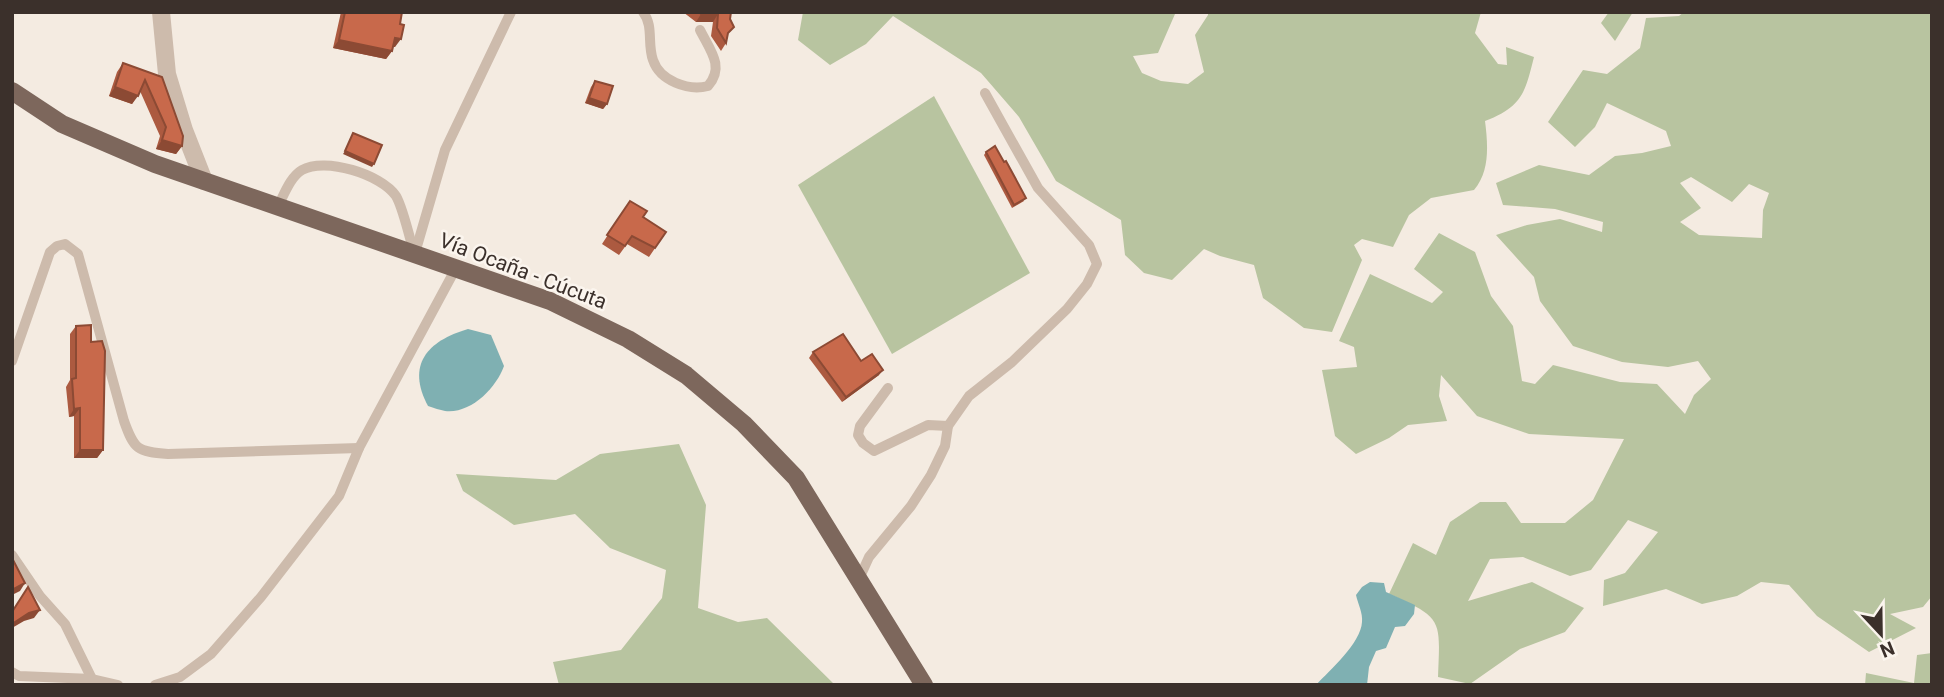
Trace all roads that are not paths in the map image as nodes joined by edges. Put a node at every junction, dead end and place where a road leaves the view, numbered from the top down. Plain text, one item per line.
1 (161, 12) edge
2 (511, 12) edge
3 (643, 12) edge
4 (700, 30) dead end
5 (12, 91) edge
6 (985, 93) dead end
7 (204, 181) junction
8 (278, 206) junction
9 (415, 253) junction
10 (456, 268) junction
11 (12, 361) edge
12 (888, 388) dead end
13 (948, 426) junction
14 (359, 448) junction
15 (12, 555) edge
16 (859, 579) junction
17 (12, 672) edge
18 (92, 679) junction
19 (118, 685) edge
20 (155, 685) edge
21 (924, 685) edge

1 - 7 street
2 - 9 lane
3 - 4 lane
5 - 7 main road, Vía Ocaña - Cúcuta
6 - 13 lane
7 - 8 main road, Vía Ocaña - Cúcuta
8 - 9 main road, Vía Ocaña - Cúcuta
8 - 9 lane
9 - 10 main road, Vía Ocaña - Cúcuta
10 - 14 lane
10 - 16 main road, Vía Ocaña - Cúcuta
11 - 14 lane
12 - 13 lane
13 - 16 lane
14 - 20 lane
15 - 18 lane
16 - 21 main road, Vía Ocaña - Cúcuta
17 - 18 lane
18 - 19 lane

